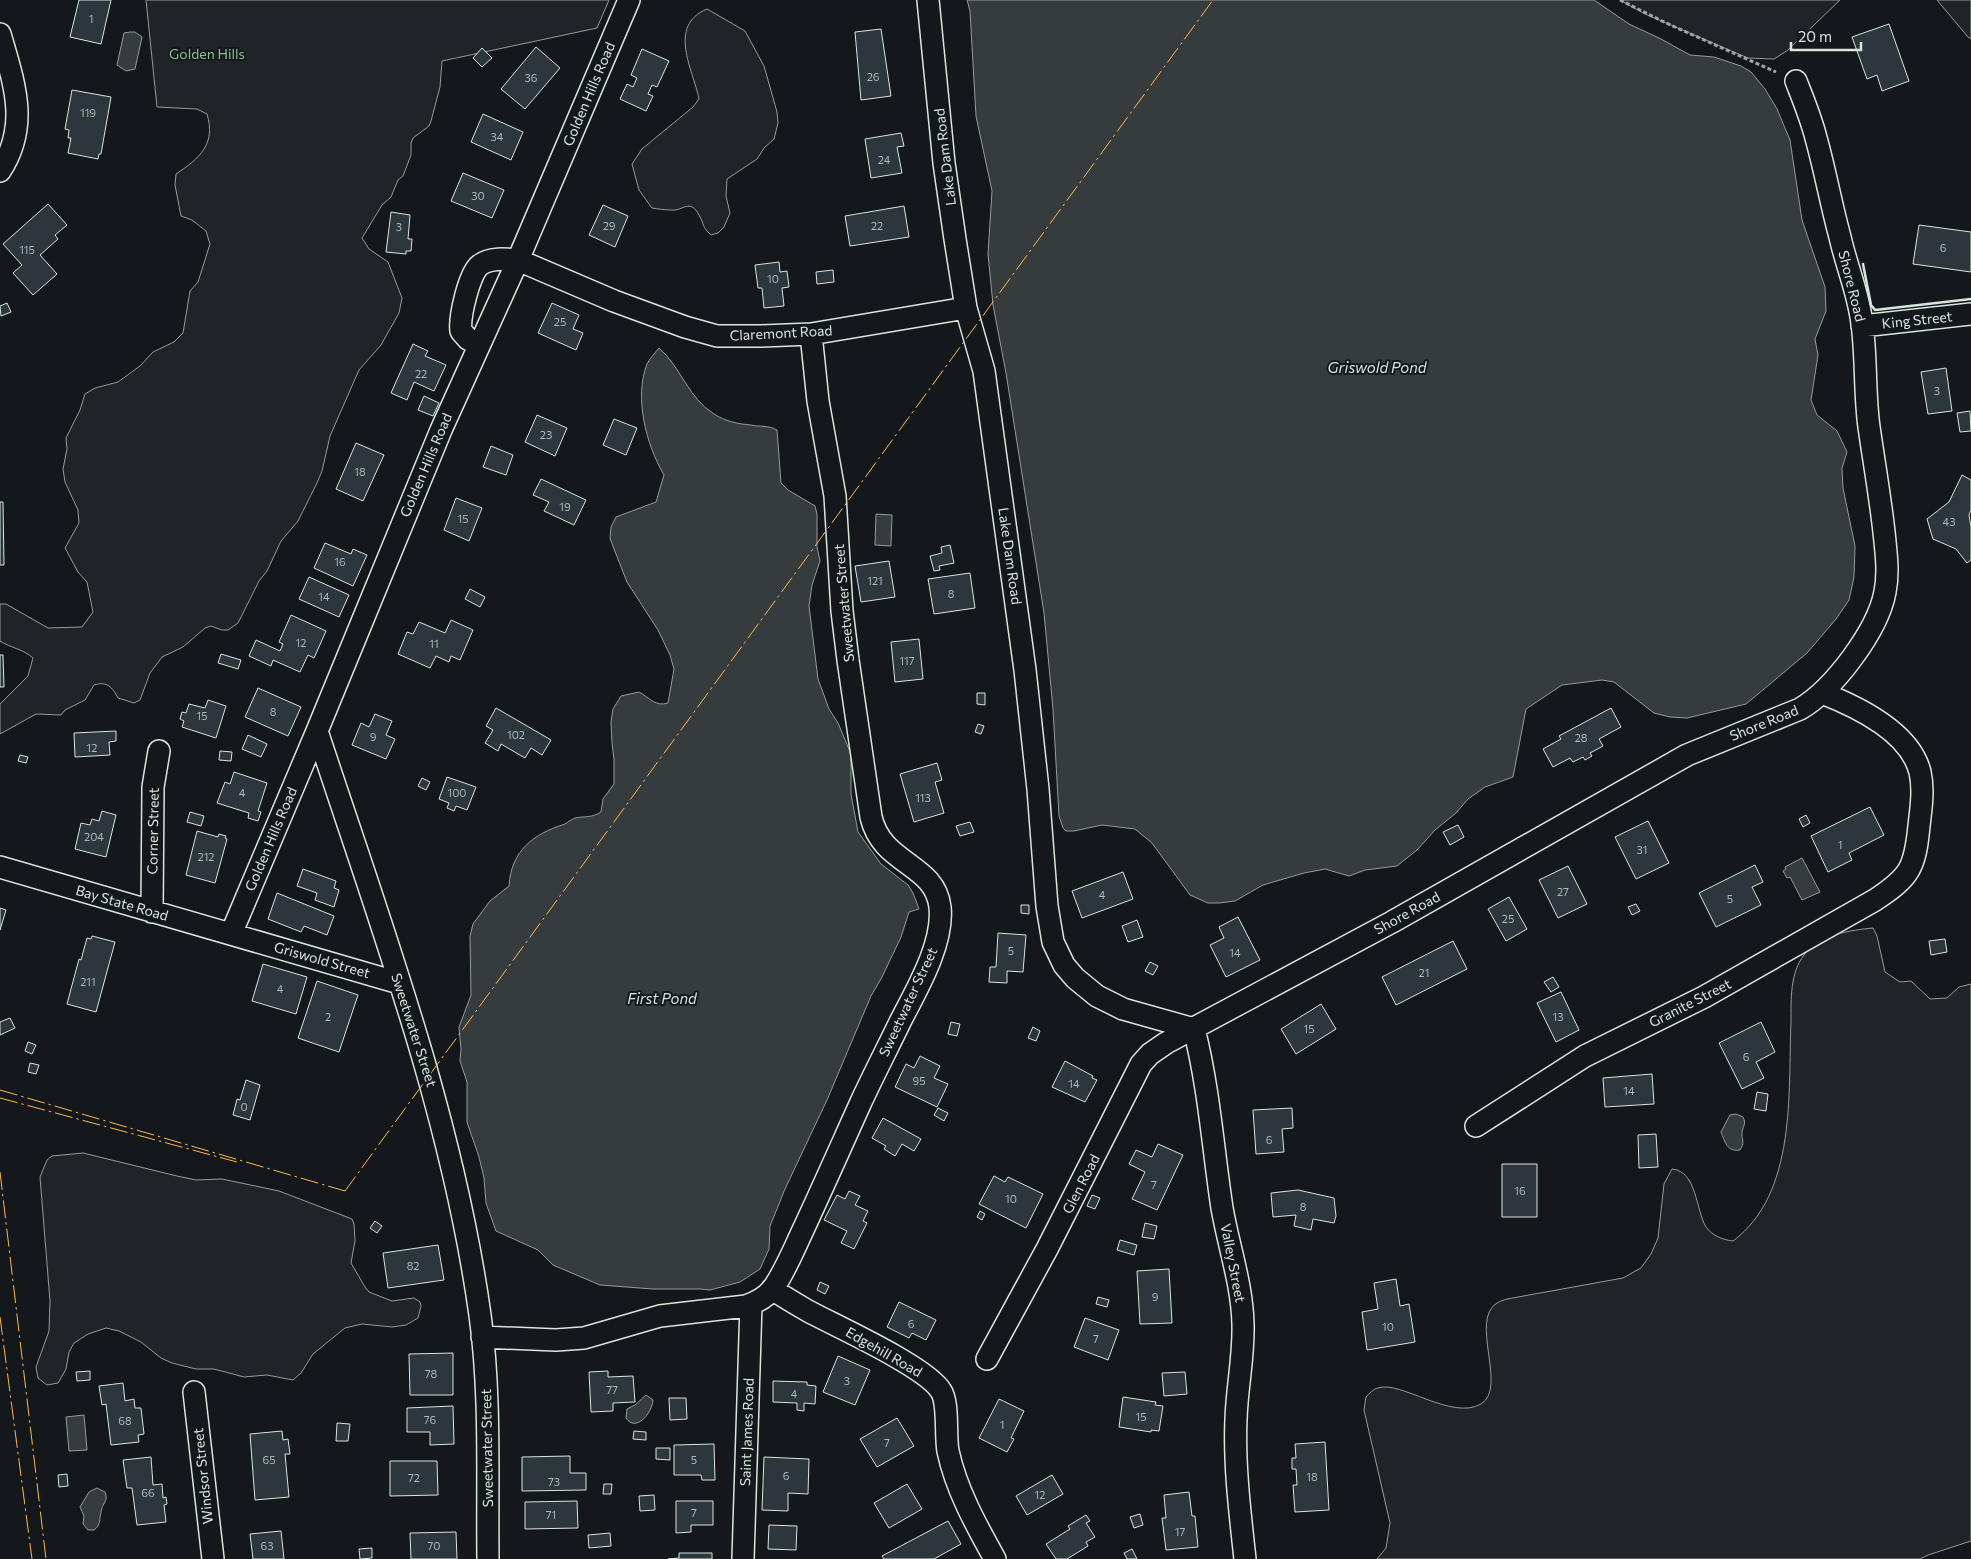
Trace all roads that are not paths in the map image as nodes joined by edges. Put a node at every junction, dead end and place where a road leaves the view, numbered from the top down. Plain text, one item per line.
1 (629, 0) edge
2 (928, 0) edge
3 (0, 34) edge
4 (1796, 81) road end
5 (0, 171) edge
6 (518, 260) junction
7 (966, 308) junction
8 (1971, 314) edge
9 (1862, 326) junction
10 (810, 334) junction
11 (479, 345) junction
12 (1822, 692) junction
13 (317, 731) junction
14 (159, 751) dead end
15 (0, 867) edge
16 (152, 912) junction
17 (238, 936) junction
18 (399, 983) junction
19 (1194, 1028) junction
20 (1476, 1126) dead end
21 (772, 1289) junction
22 (751, 1304) junction
23 (482, 1337) junction
24 (987, 1359) dead end
25 (194, 1392) dead end
26 (213, 1559) edge
27 (488, 1559) edge
28 (743, 1559) edge
29 (995, 1559) edge
30 (1245, 1559) edge

1 - 6 street, Golden Hills Road
2 - 7 street, Lake Dam Road
3 - 5 street
4 - 9 street, Shore Road
6 - 10 street, Claremont Road
6 - 11 street, Golden Hills Road
6 - 11 street
7 - 10 street, Claremont Road
7 - 19 street, Lake Dam Road
8 - 9 street, King Street
9 - 12 street, Shore Road
10 - 21 street, Sweetwater Street
11 - 13 street, Golden Hills Road
12 - 19 street, Shore Road
12 - 20 street, Granite Street
13 - 17 street, Golden Hills Road
13 - 18 street, Sweetwater Street
14 - 16 street, Corner Street
15 - 16 street, Bay State Road
16 - 17 street, Bay State Road
17 - 18 street, Griswold Street
18 - 23 street, Sweetwater Street
19 - 24 street, Glen Road
19 - 30 street, Valley Street
21 - 22 street, Sweetwater Street
21 - 29 street, Edgehill Road
22 - 23 street, Sweetwater Street
22 - 28 street, Saint James Road
23 - 27 street, Sweetwater Street
25 - 26 street, Windsor Street

